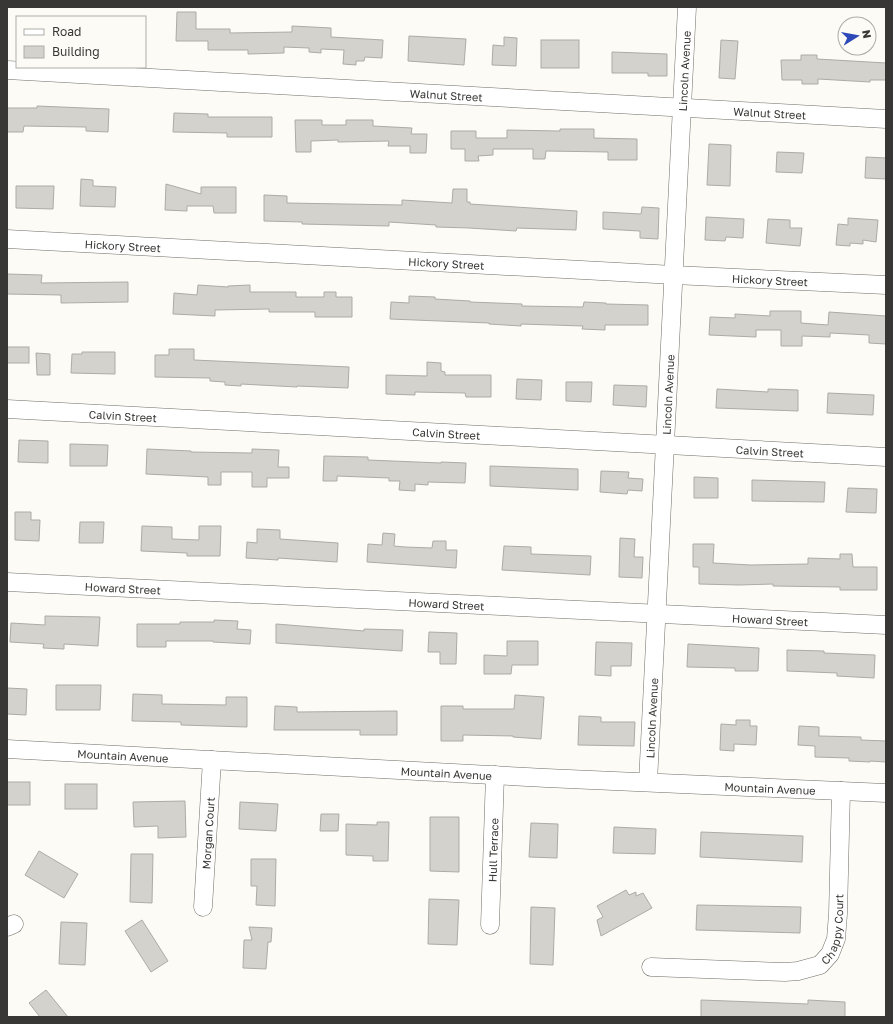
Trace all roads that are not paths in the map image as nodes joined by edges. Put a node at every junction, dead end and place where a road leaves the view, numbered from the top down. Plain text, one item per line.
1 (687, 7) edge
2 (7, 70) edge
3 (682, 109) junction
4 (886, 119) edge
5 (7, 239) edge
6 (674, 275) junction
7 (886, 285) edge
8 (7, 408) edge
9 (665, 445) junction
10 (886, 457) edge
11 (7, 582) edge
12 (657, 614) junction
13 (886, 625) edge
14 (7, 748) edge
15 (212, 760) junction
16 (495, 775) junction
17 (648, 782) junction
18 (841, 791) junction
19 (886, 793) edge
20 (203, 907) dead end
21 (490, 925) dead end
22 (651, 967) dead end

1 - 3 street, Lincoln Avenue
2 - 3 street, Walnut Street
3 - 4 street, Walnut Street
3 - 6 street, Lincoln Avenue
5 - 6 street, Hickory Street
6 - 7 street, Hickory Street
6 - 9 street, Lincoln Avenue
8 - 9 street, Calvin Street
9 - 10 street, Calvin Street
9 - 12 street, Lincoln Avenue
11 - 12 street, Howard Street
12 - 13 street, Howard Street
12 - 17 street, Lincoln Avenue
14 - 15 street, Mountain Avenue
15 - 16 street, Mountain Avenue
15 - 20 street, Morgan Court
16 - 17 street, Mountain Avenue
16 - 21 street, Hull Terrace
17 - 18 street, Mountain Avenue
18 - 19 street, Mountain Avenue
18 - 22 street, Chappy Court

